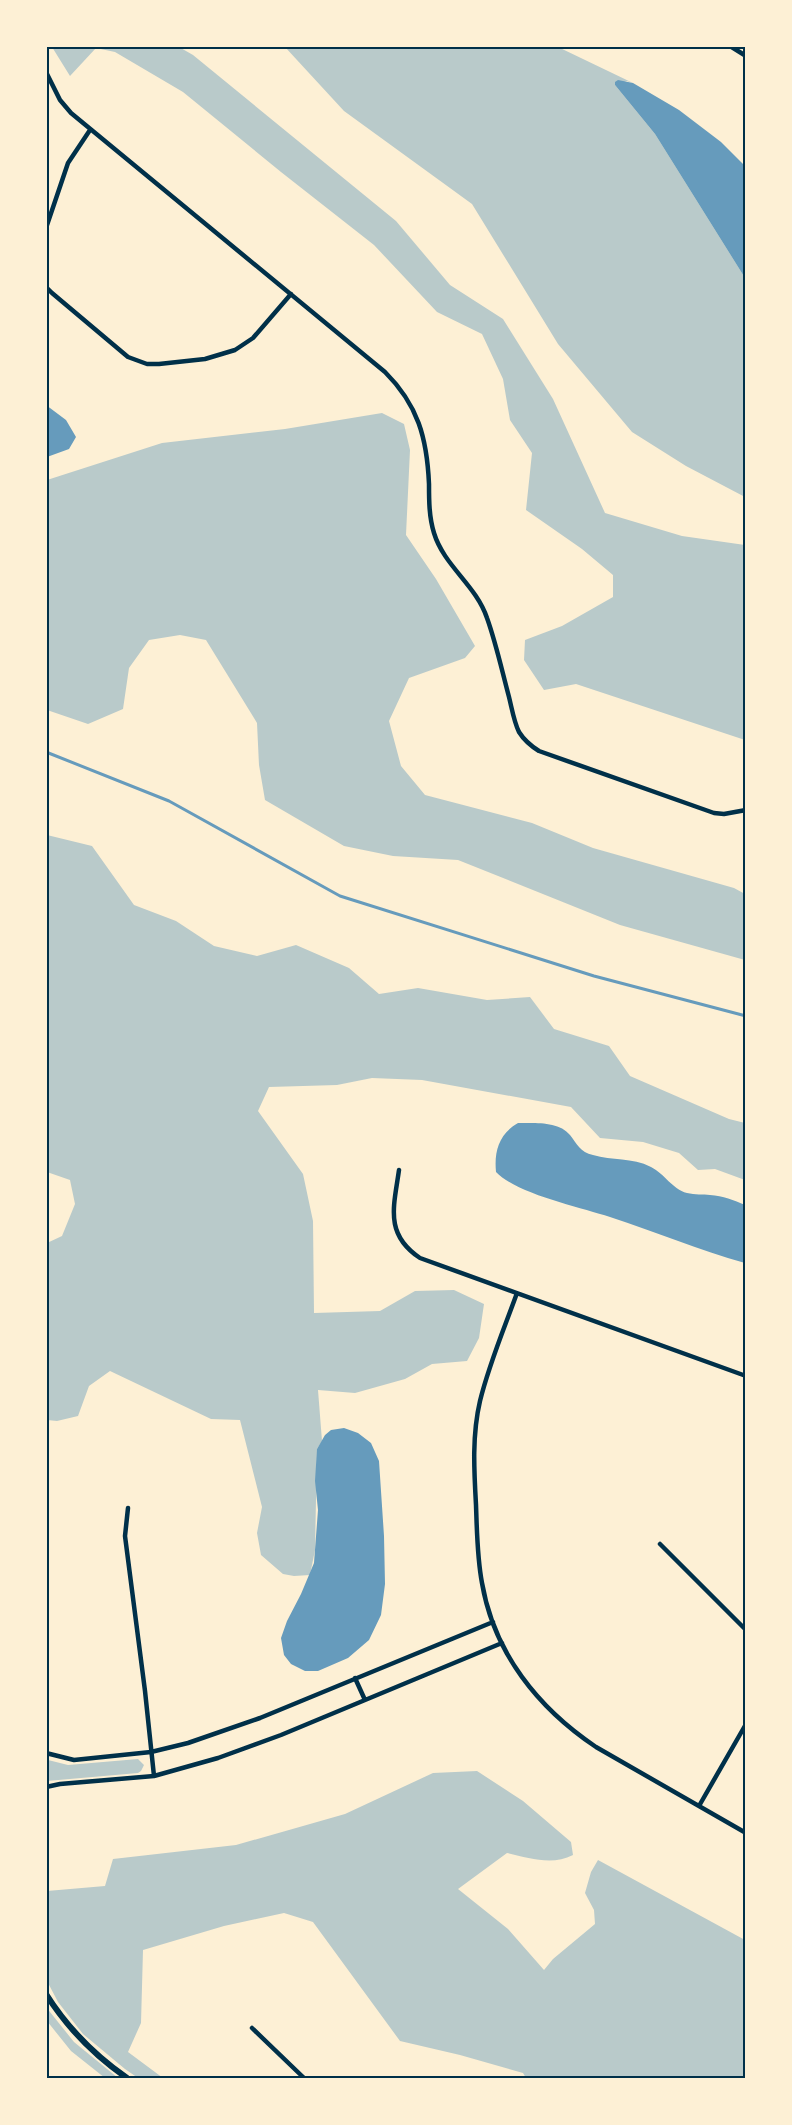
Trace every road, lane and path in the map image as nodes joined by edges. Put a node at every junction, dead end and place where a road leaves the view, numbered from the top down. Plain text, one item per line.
1 (730, 46) edge
2 (746, 56) edge
3 (46, 72) edge
4 (90, 130) junction
5 (46, 228) edge
6 (46, 287) edge
7 (291, 294) junction
8 (746, 810) edge
9 (399, 1170) dead end
10 (517, 1293) junction
11 (746, 1376) edge
12 (128, 1508) dead end
13 (660, 1544) dead end
14 (493, 1622) junction
15 (746, 1630) edge
16 (502, 1643) junction
17 (356, 1678) junction
18 (365, 1700) junction
19 (746, 1724) edge
20 (151, 1752) junction
21 (46, 1753) edge
22 (154, 1776) junction
23 (46, 1787) edge
24 (699, 1806) junction
25 (746, 1833) edge
26 (46, 1994) edge
27 (252, 2028) dead end
28 (127, 2079) edge
29 (304, 2079) edge

1 - 2 street
3 - 4 street
4 - 5 street
4 - 7 street
6 - 7 street
7 - 8 street
9 - 10 street
10 - 11 street
10 - 14 street
12 - 20 street
13 - 15 street
14 - 16 street
14 - 17 street
16 - 18 street
16 - 24 street
17 - 18 street
17 - 20 street
18 - 22 street
19 - 24 street
20 - 21 street
20 - 22 street
22 - 23 street
24 - 25 street
26 - 28 street
27 - 29 street

